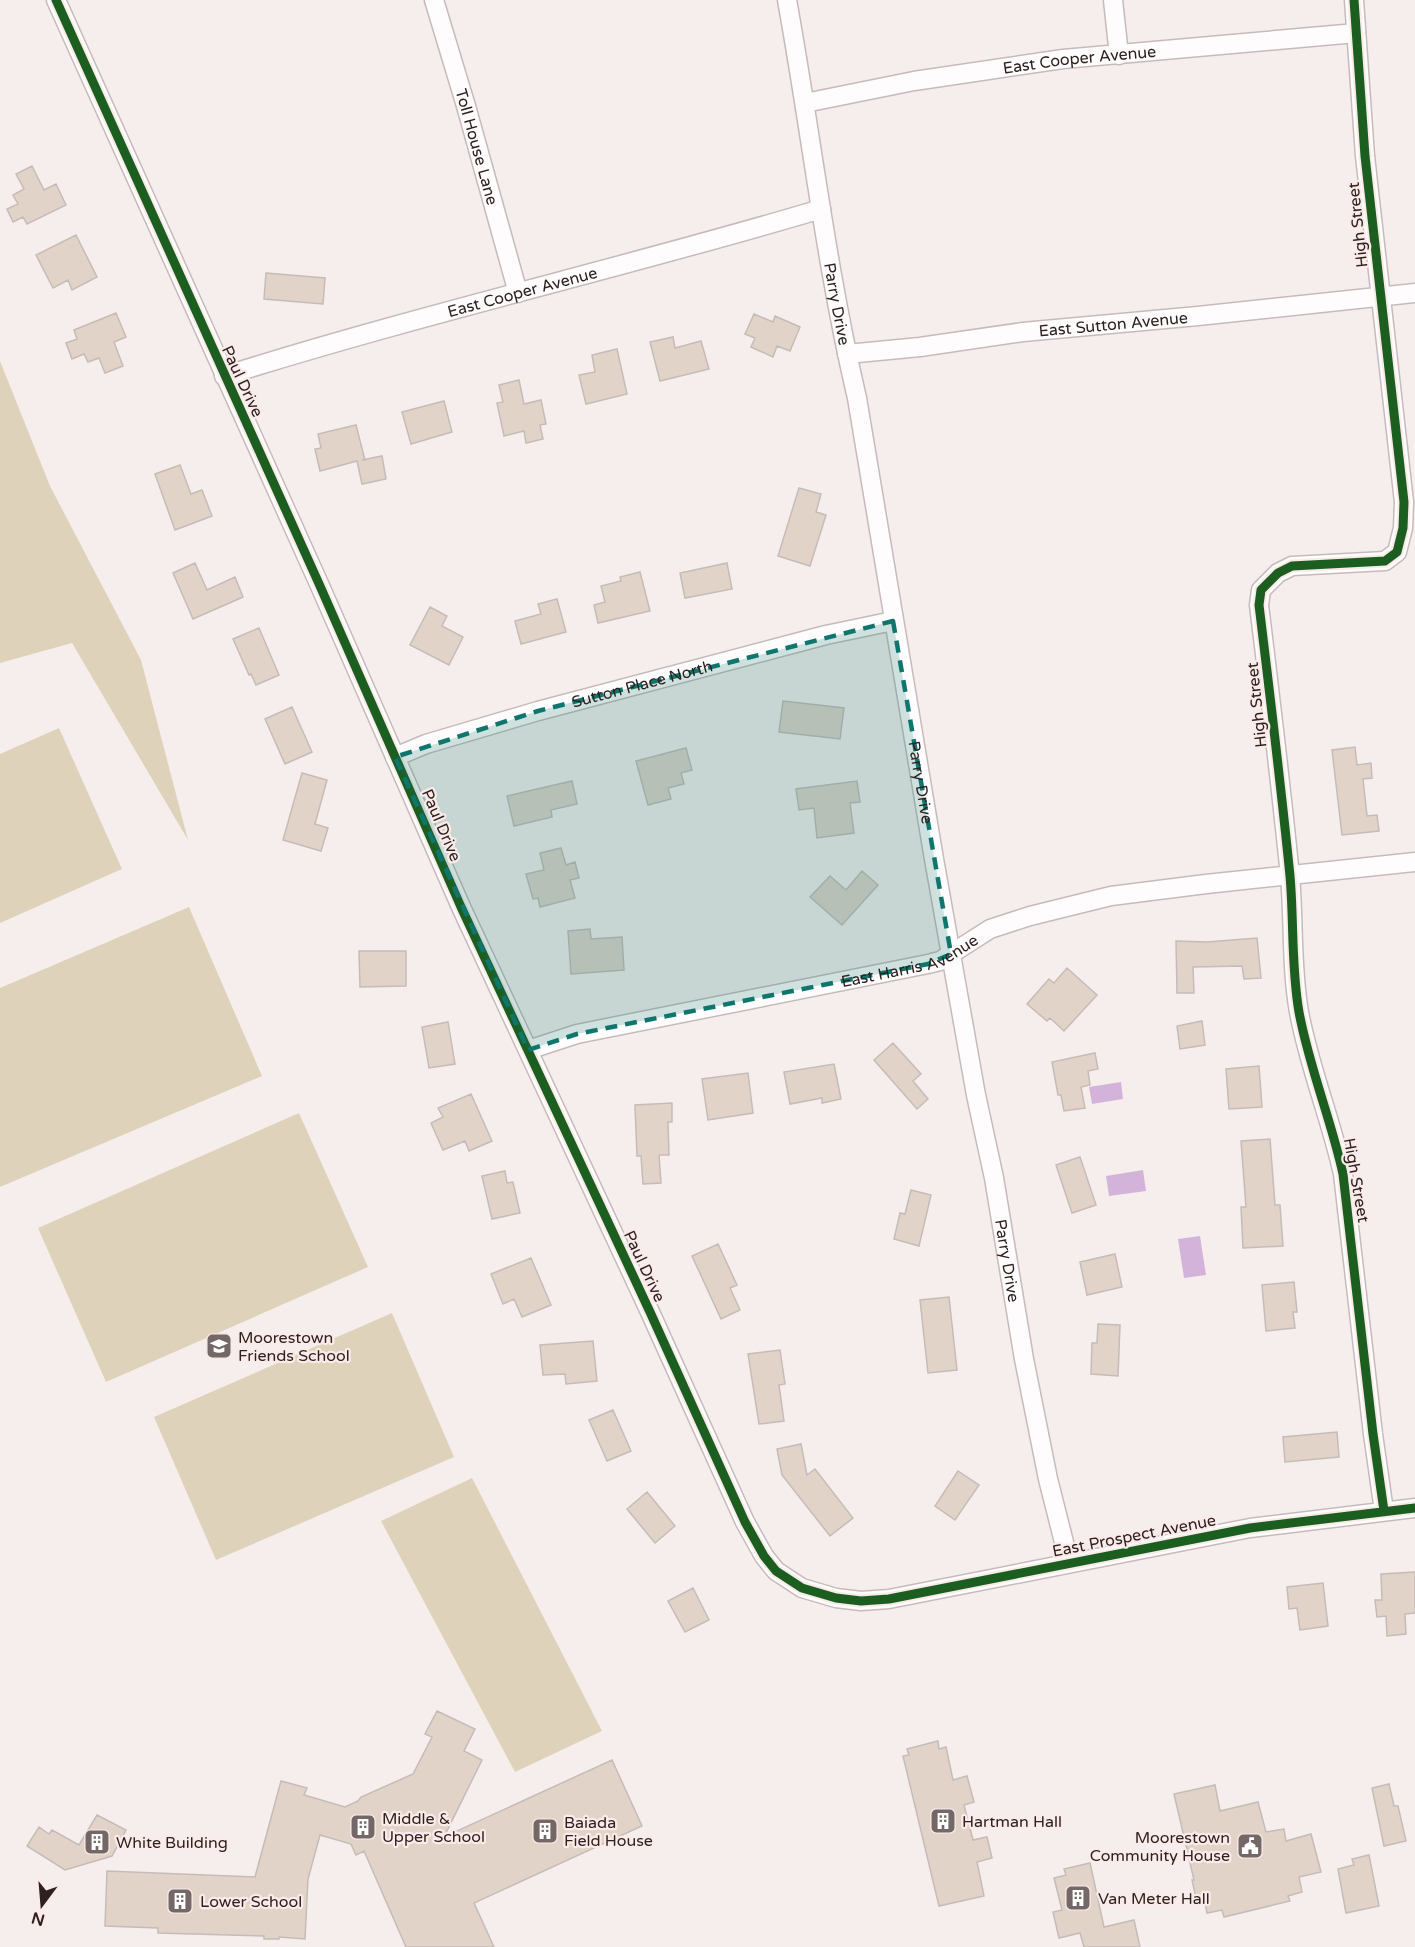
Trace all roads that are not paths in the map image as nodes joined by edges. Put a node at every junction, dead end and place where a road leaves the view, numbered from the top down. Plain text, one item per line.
1 (56, 0) edge
2 (434, 0) edge
3 (787, 0) edge
4 (1113, 0) edge
5 (1354, 0) edge
6 (1356, 33) junction
7 (1119, 55) junction
8 (805, 103) junction
9 (821, 209) junction
10 (518, 293) junction
11 (1415, 293) edge
12 (1380, 296) junction
13 (847, 354) junction
14 (224, 376) junction
15 (893, 621) junction
16 (395, 757) junction
17 (1415, 862) edge
18 (1290, 876) junction
19 (951, 954) junction
20 (528, 1050) junction
21 (1415, 1508) edge
22 (1384, 1511) junction
23 (1069, 1562) junction
24 (861, 1600) joint

1 - 14 street, Paul Drive
2 - 10 street, Toll House Lane
3 - 8 street, Parry Drive
4 - 7 street
5 - 6 street, High Street
6 - 7 street, East Cooper Avenue
6 - 12 street, High Street
7 - 8 street, East Cooper Avenue
8 - 9 street, Parry Drive
9 - 10 street, East Cooper Avenue
9 - 13 street, Parry Drive
10 - 14 street, East Cooper Avenue
11 - 12 street, East Sutton Avenue
12 - 13 street, East Sutton Avenue
12 - 18 street, High Street
13 - 15 street, Parry Drive
14 - 16 street, Paul Drive
15 - 16 street, Sutton Place North
15 - 19 street, Parry Drive
16 - 20 street, Paul Drive
17 - 18 street, East Harris Avenue
18 - 19 street, East Harris Avenue
18 - 22 street, High Street
19 - 20 street, East Harris Avenue
19 - 23 street, Parry Drive
20 - 24 street, Paul Drive
21 - 22 street, East Prospect Avenue
22 - 23 street, East Prospect Avenue
23 - 24 street, East Prospect Avenue

